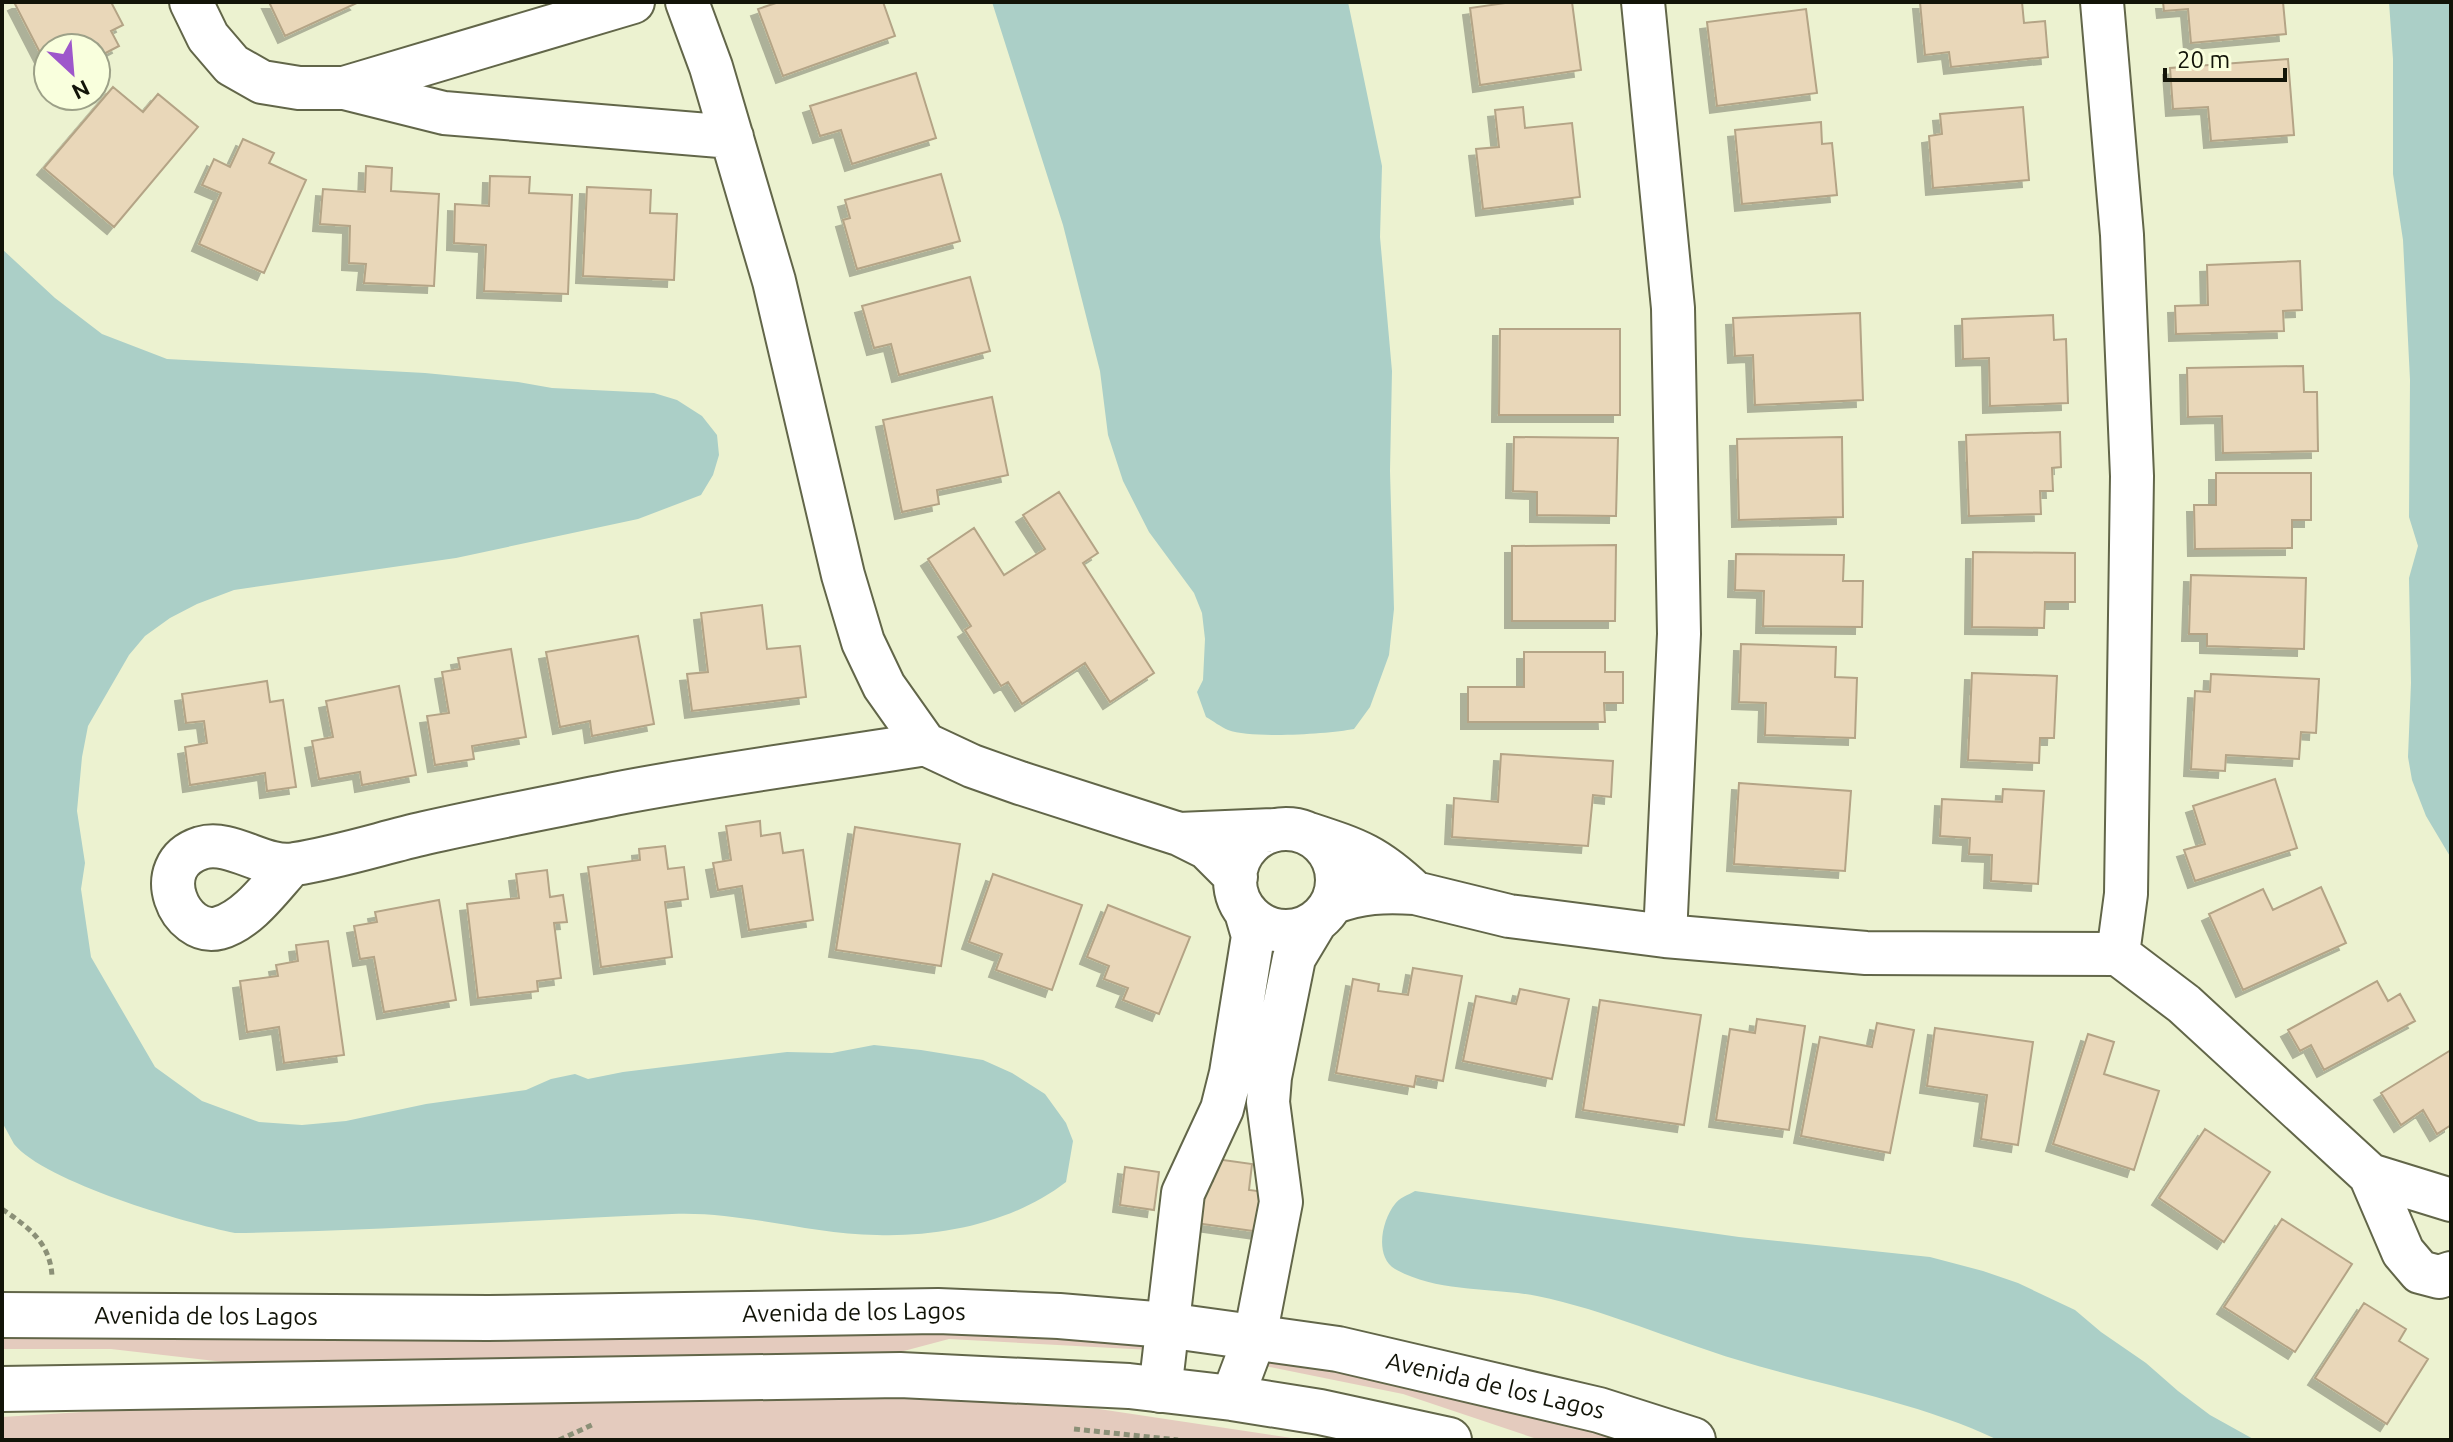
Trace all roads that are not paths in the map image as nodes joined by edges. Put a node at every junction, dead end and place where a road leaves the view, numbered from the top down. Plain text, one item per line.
1 (191, 2) edge
2 (633, 2) edge
3 (687, 2) edge
4 (1643, 2) edge
5 (2102, 2) edge
6 (344, 88) junction
7 (732, 137) junction
8 (925, 744) junction
9 (1291, 832) junction
10 (1179, 834) junction
11 (291, 865) dead end
12 (1415, 893) junction
13 (1241, 894) junction
14 (1323, 913) junction
15 (1665, 936) junction
16 (2118, 954) junction
17 (2370, 1175) junction
18 (2451, 1200) edge
19 (2451, 1273) edge
20 (2, 1301) edge
21 (2, 1315) edge
22 (131, 1318) junction
23 (1166, 1325) junction
24 (1255, 1337) junction
25 (2, 1389) edge
26 (1160, 1391) junction
27 (1232, 1398) junction
28 (1449, 1440) edge
29 (1693, 1440) edge

1 - 6 street
2 - 6 street
3 - 7 street
4 - 15 street
5 - 16 street
6 - 7 street
7 - 8 street
8 - 10 street
8 - 11 street
9 - 10 street
9 - 12 street
9 - 13 street
9 - 14 street
10 - 13 street
12 - 14 street
12 - 15 street
13 - 14 street
13 - 23 street
14 - 24 street
15 - 16 street
16 - 17 street
17 - 18 street
17 - 19 street
20 - 22 street
21 - 22 street, Avenida de los Lagos
22 - 23 street, Avenida de los Lagos
23 - 24 street, Avenida de los Lagos
23 - 26 street
24 - 27 street
24 - 29 street, Avenida de los Lagos
25 - 26 street
26 - 27 street
27 - 28 street

